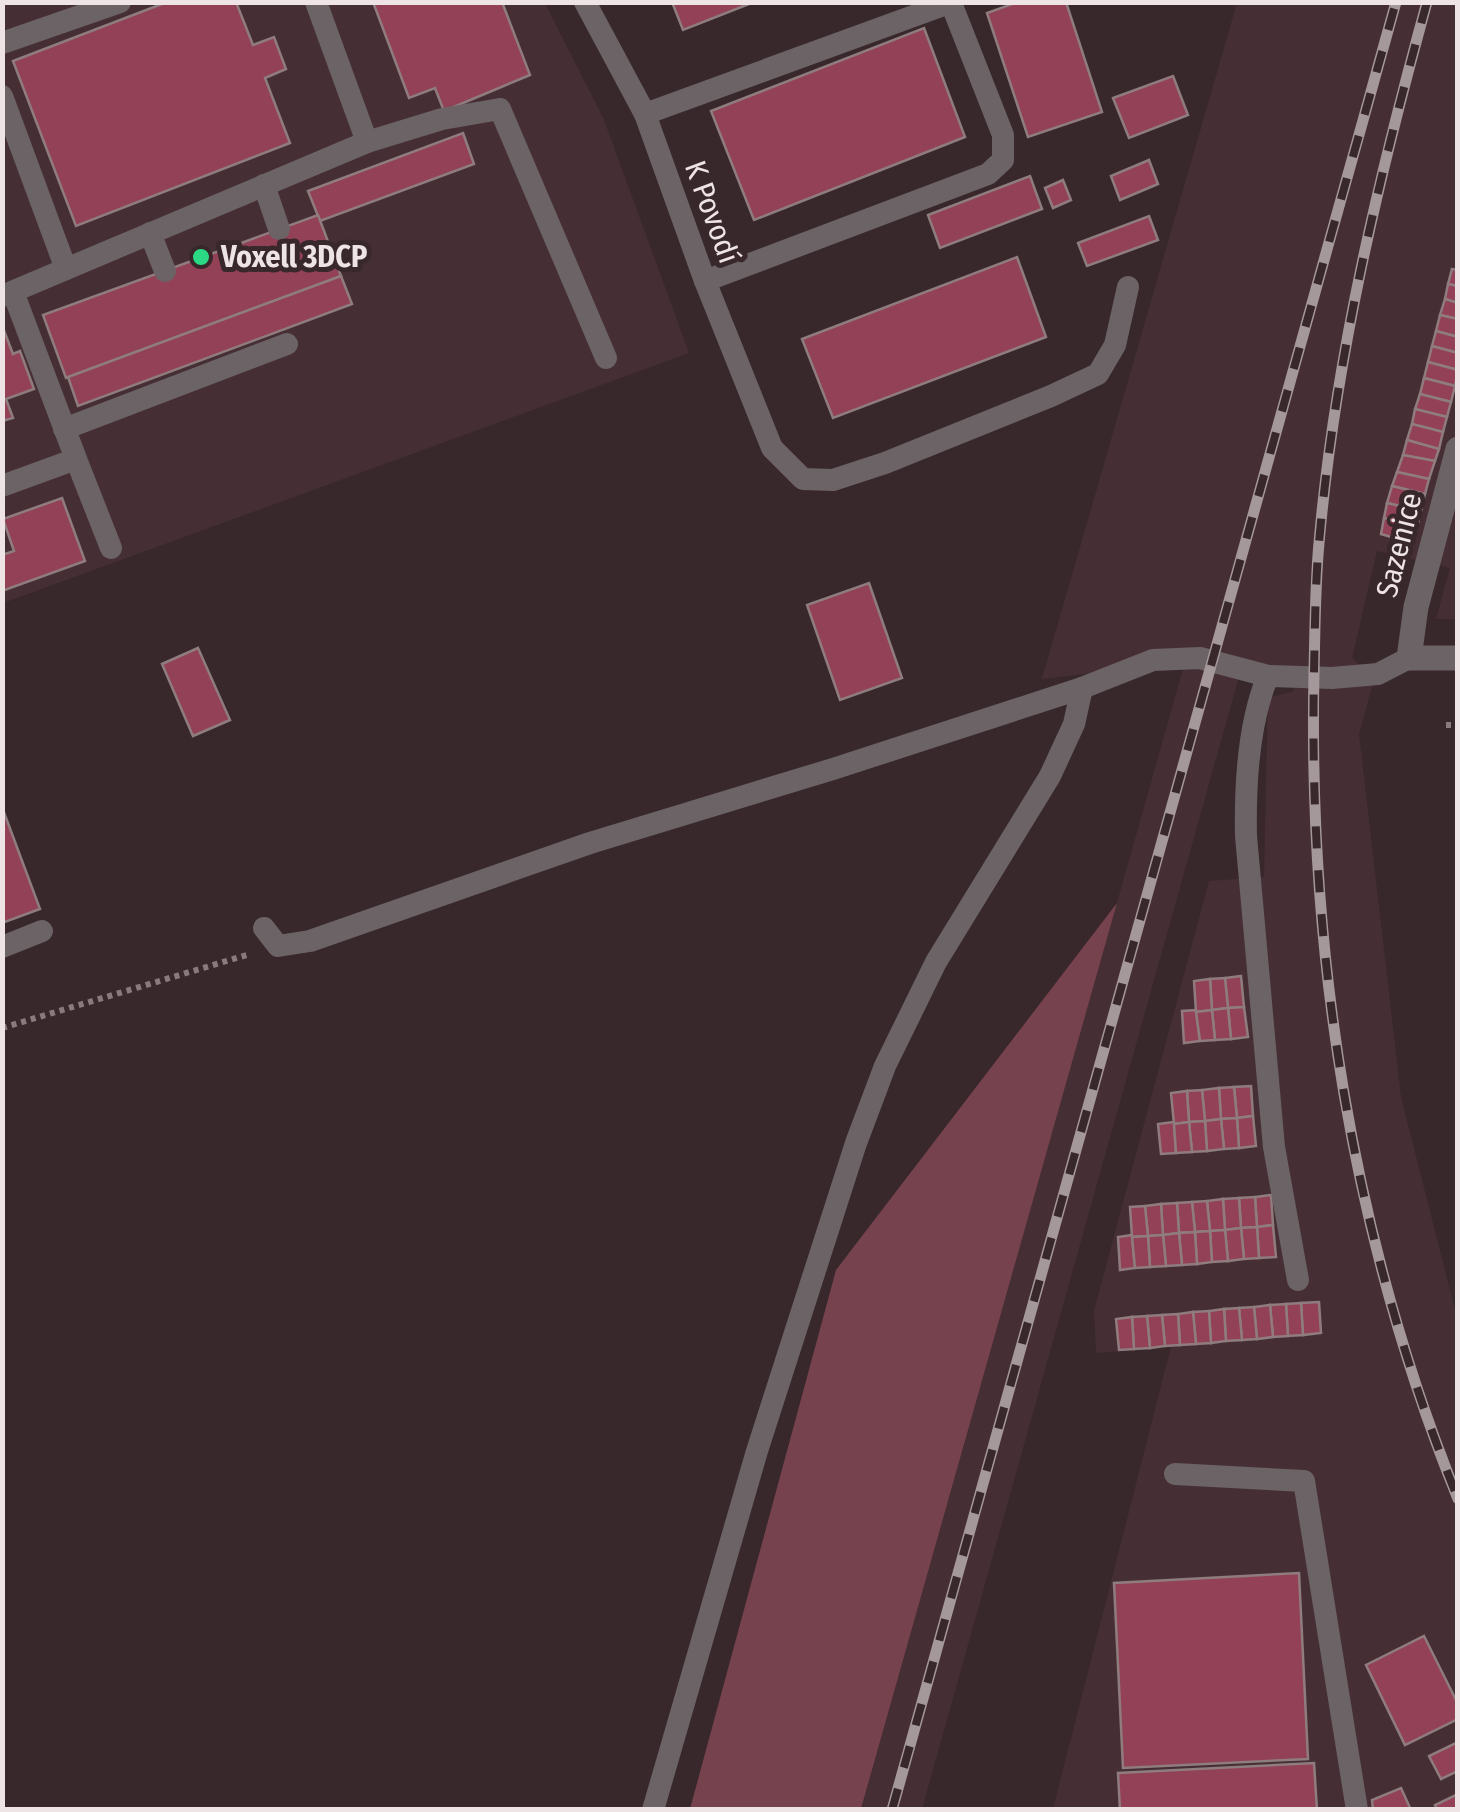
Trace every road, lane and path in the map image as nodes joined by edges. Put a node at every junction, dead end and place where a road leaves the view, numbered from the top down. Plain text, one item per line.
1 (120, 2) edge
2 (316, 2) edge
3 (585, 2) edge
4 (952, 3) edge
5 (2, 43) edge
6 (2, 96) edge
7 (645, 114) junction
8 (367, 142) junction
9 (264, 186) junction
10 (279, 229) dead end
11 (150, 234) junction
12 (66, 269) junction
13 (165, 271) dead end
14 (705, 282) junction
15 (1128, 287) dead end
16 (8, 294) edge
17 (287, 344) dead end
18 (606, 358) dead end
19 (64, 429) junction
20 (1458, 449) edge
21 (76, 459) junction
22 (2, 486) edge
23 (111, 548) dead end
24 (1409, 658) junction
25 (1458, 658) edge
26 (1268, 676) junction
27 (1082, 688) junction
28 (1446, 725) dead end
29 (1458, 725) edge
30 (42, 931) dead end
31 (271, 937) joint
32 (2, 946) edge
33 (2, 1028) edge
34 (1298, 1280) dead end
35 (1174, 1474) dead end
36 (654, 1810) edge
37 (1357, 1810) edge

1 - 5 lane
2 - 8 lane
3 - 7 lane, K Povodí
4 - 7 lane
4 - 14 lane
6 - 12 lane
7 - 14 lane, K Povodí
8 - 9 lane
8 - 18 lane
9 - 10 lane
9 - 11 lane
11 - 12 lane
11 - 13 lane
12 - 16 lane
14 - 15 lane, K Povodí
16 - 19 lane
17 - 19 lane
19 - 21 lane
20 - 24 street, Sazenice
21 - 22 lane
21 - 23 lane
24 - 25 street
24 - 26 lane
26 - 27 lane
26 - 34 lane
27 - 31 lane
27 - 36 lane
28 - 29 path
30 - 32 lane
31 - 33 path
35 - 37 lane

